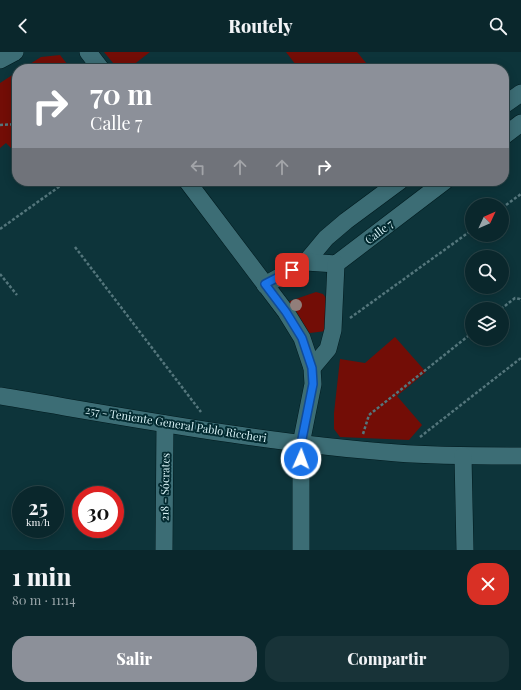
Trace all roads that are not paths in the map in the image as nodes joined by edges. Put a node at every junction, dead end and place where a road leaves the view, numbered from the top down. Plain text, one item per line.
1 (15, 52) edge
2 (88, 52) edge
3 (0, 60) edge
4 (97, 64) edge
5 (521, 93) edge
6 (509, 101) edge
7 (521, 123) edge
8 (509, 132) edge
9 (191, 186) edge
10 (393, 186) edge
11 (438, 186) edge
12 (306, 262) junction
13 (336, 264) junction
14 (265, 284) junction
15 (312, 368) junction
16 (0, 396) edge
17 (165, 424) junction
18 (301, 444) junction
19 (463, 456) junction
20 (521, 456) edge
21 (164, 550) edge
22 (301, 550) edge
23 (465, 550) edge

1 - 3 street
2 - 4 street
5 - 6 street
7 - 8 street
9 - 14 street
10 - 12 street
11 - 13 street, Calle 7
12 - 13 street
12 - 14 street
13 - 15 street
14 - 15 street
15 - 18 street
16 - 17 street, 257 - Teniente General Pablo Riccheri
17 - 18 street, 257 - Teniente General Pablo Riccheri
17 - 21 street, 218 - Sócrates
18 - 19 street, 257 - Teniente General Pablo Riccheri
18 - 22 street
19 - 20 street, 257 - Teniente General Pablo Riccheri
19 - 23 street

